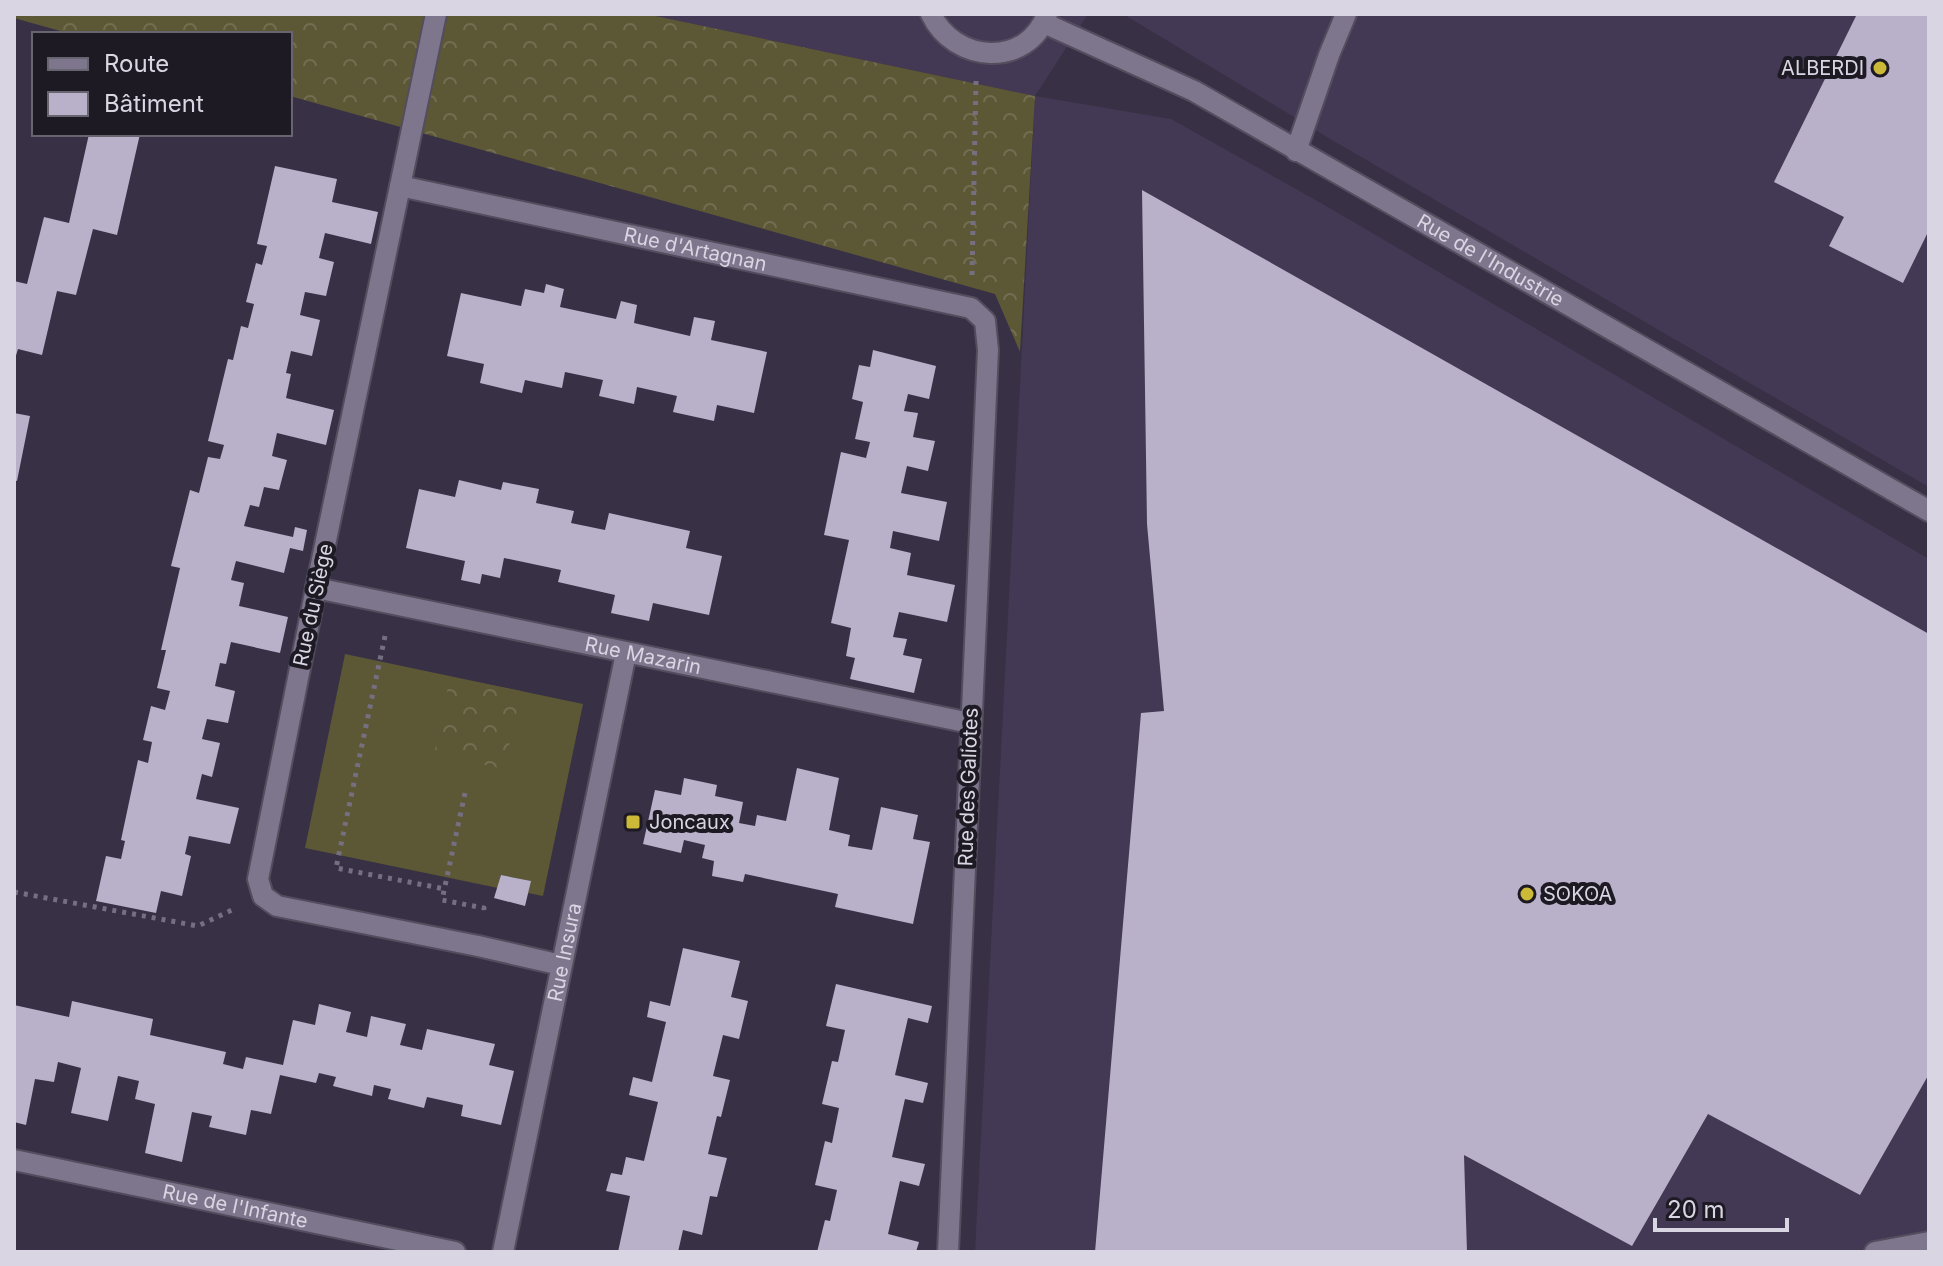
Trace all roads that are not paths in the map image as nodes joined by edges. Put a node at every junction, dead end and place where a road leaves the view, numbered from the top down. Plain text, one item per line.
1 (436, 14) edge
2 (931, 14) edge
3 (1346, 14) edge
4 (1045, 18) edge
5 (1296, 151) junction
6 (400, 186) junction
7 (978, 314) joint
8 (1929, 511) edge
9 (316, 588) junction
10 (626, 653) junction
11 (970, 723) junction
12 (561, 965) junction
13 (14, 1160) edge
14 (1929, 1242) edge
15 (455, 1252) edge
16 (503, 1252) edge
17 (948, 1252) edge
18 (1875, 1252) edge

1 - 6 street, Rue du Siège
2 - 4 street, Rue de l'Industrie
3 - 5 street
4 - 5 street, Rue de l'Industrie
5 - 8 street, Rue de l'Industrie
6 - 7 street, Rue d'Artagnan
6 - 9 street, Rue du Siège
7 - 11 street, Rue des Galiotes
9 - 10 street, Rue Mazarin
9 - 12 street, Rue du Siège
10 - 11 street, Rue Mazarin
10 - 12 street, Rue Insura
11 - 17 street, Rue des Galiotes
12 - 16 street, Rue Insura
13 - 15 street, Rue de l'Infante
14 - 18 street

